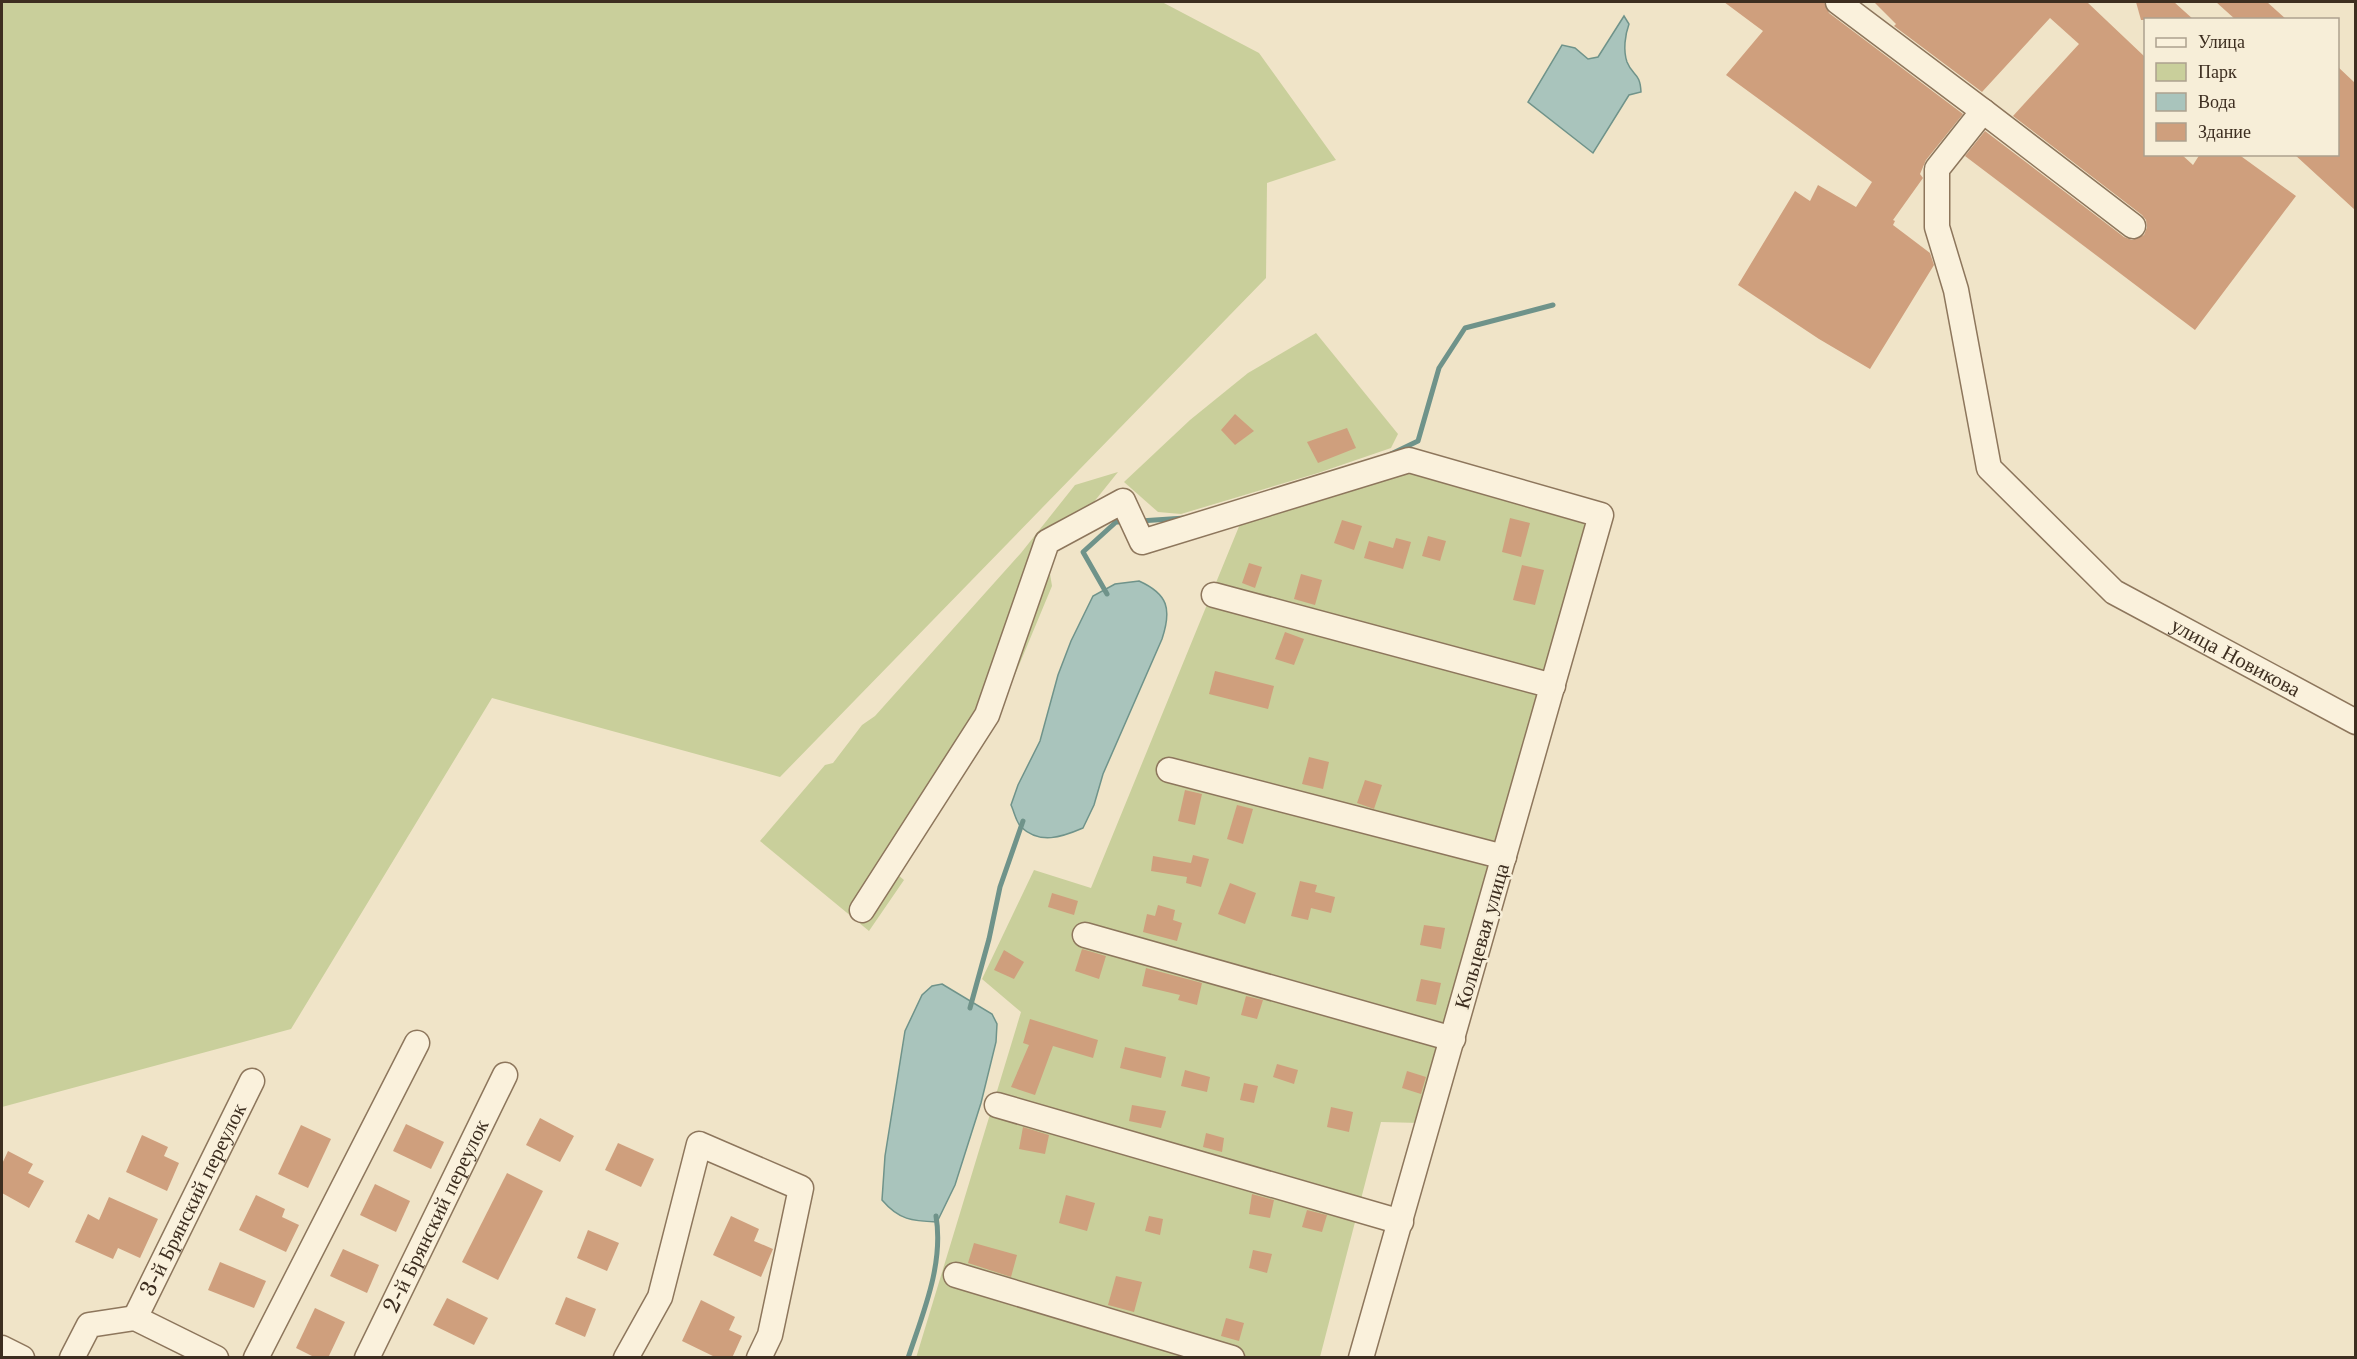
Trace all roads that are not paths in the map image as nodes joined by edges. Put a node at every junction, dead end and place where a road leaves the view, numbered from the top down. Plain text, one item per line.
1 (1838, 2) edge
2 (1983, 111) junction
3 (2133, 226) dead end
4 (1214, 595) dead end
5 (1553, 686) junction
6 (2355, 722) edge
7 (1168, 770) dead end
8 (1504, 857) junction
9 (862, 910) dead end
10 (1085, 935) dead end
11 (1453, 1039) junction
12 (417, 1042) dead end
13 (505, 1075) dead end
14 (252, 1081) dead end
15 (997, 1105) dead end
16 (1401, 1221) junction
17 (956, 1275) dead end
18 (135, 1318) junction
19 (2, 1348) edge
20 (22, 1358) edge
21 (72, 1358) edge
22 (216, 1358) edge
23 (256, 1358) edge
24 (367, 1358) edge
25 (626, 1358) edge
26 (759, 1358) edge
27 (1232, 1358) edge
28 (1361, 1358) edge

1 - 2 street
2 - 3 street
2 - 6 street, улица Новикова
4 - 5 street
5 - 8 street, Кольцевая улица
5 - 9 street, Кольцевая улица
7 - 8 street
8 - 11 street, Кольцевая улица
10 - 11 street
11 - 16 street, Кольцевая улица
12 - 23 street
13 - 24 street, 2-й Брянский переулок
14 - 18 street, 3-й Брянский переулок
15 - 16 street
16 - 28 street, Кольцевая улица
17 - 27 street
18 - 21 street
18 - 22 street
19 - 20 street
25 - 26 street

